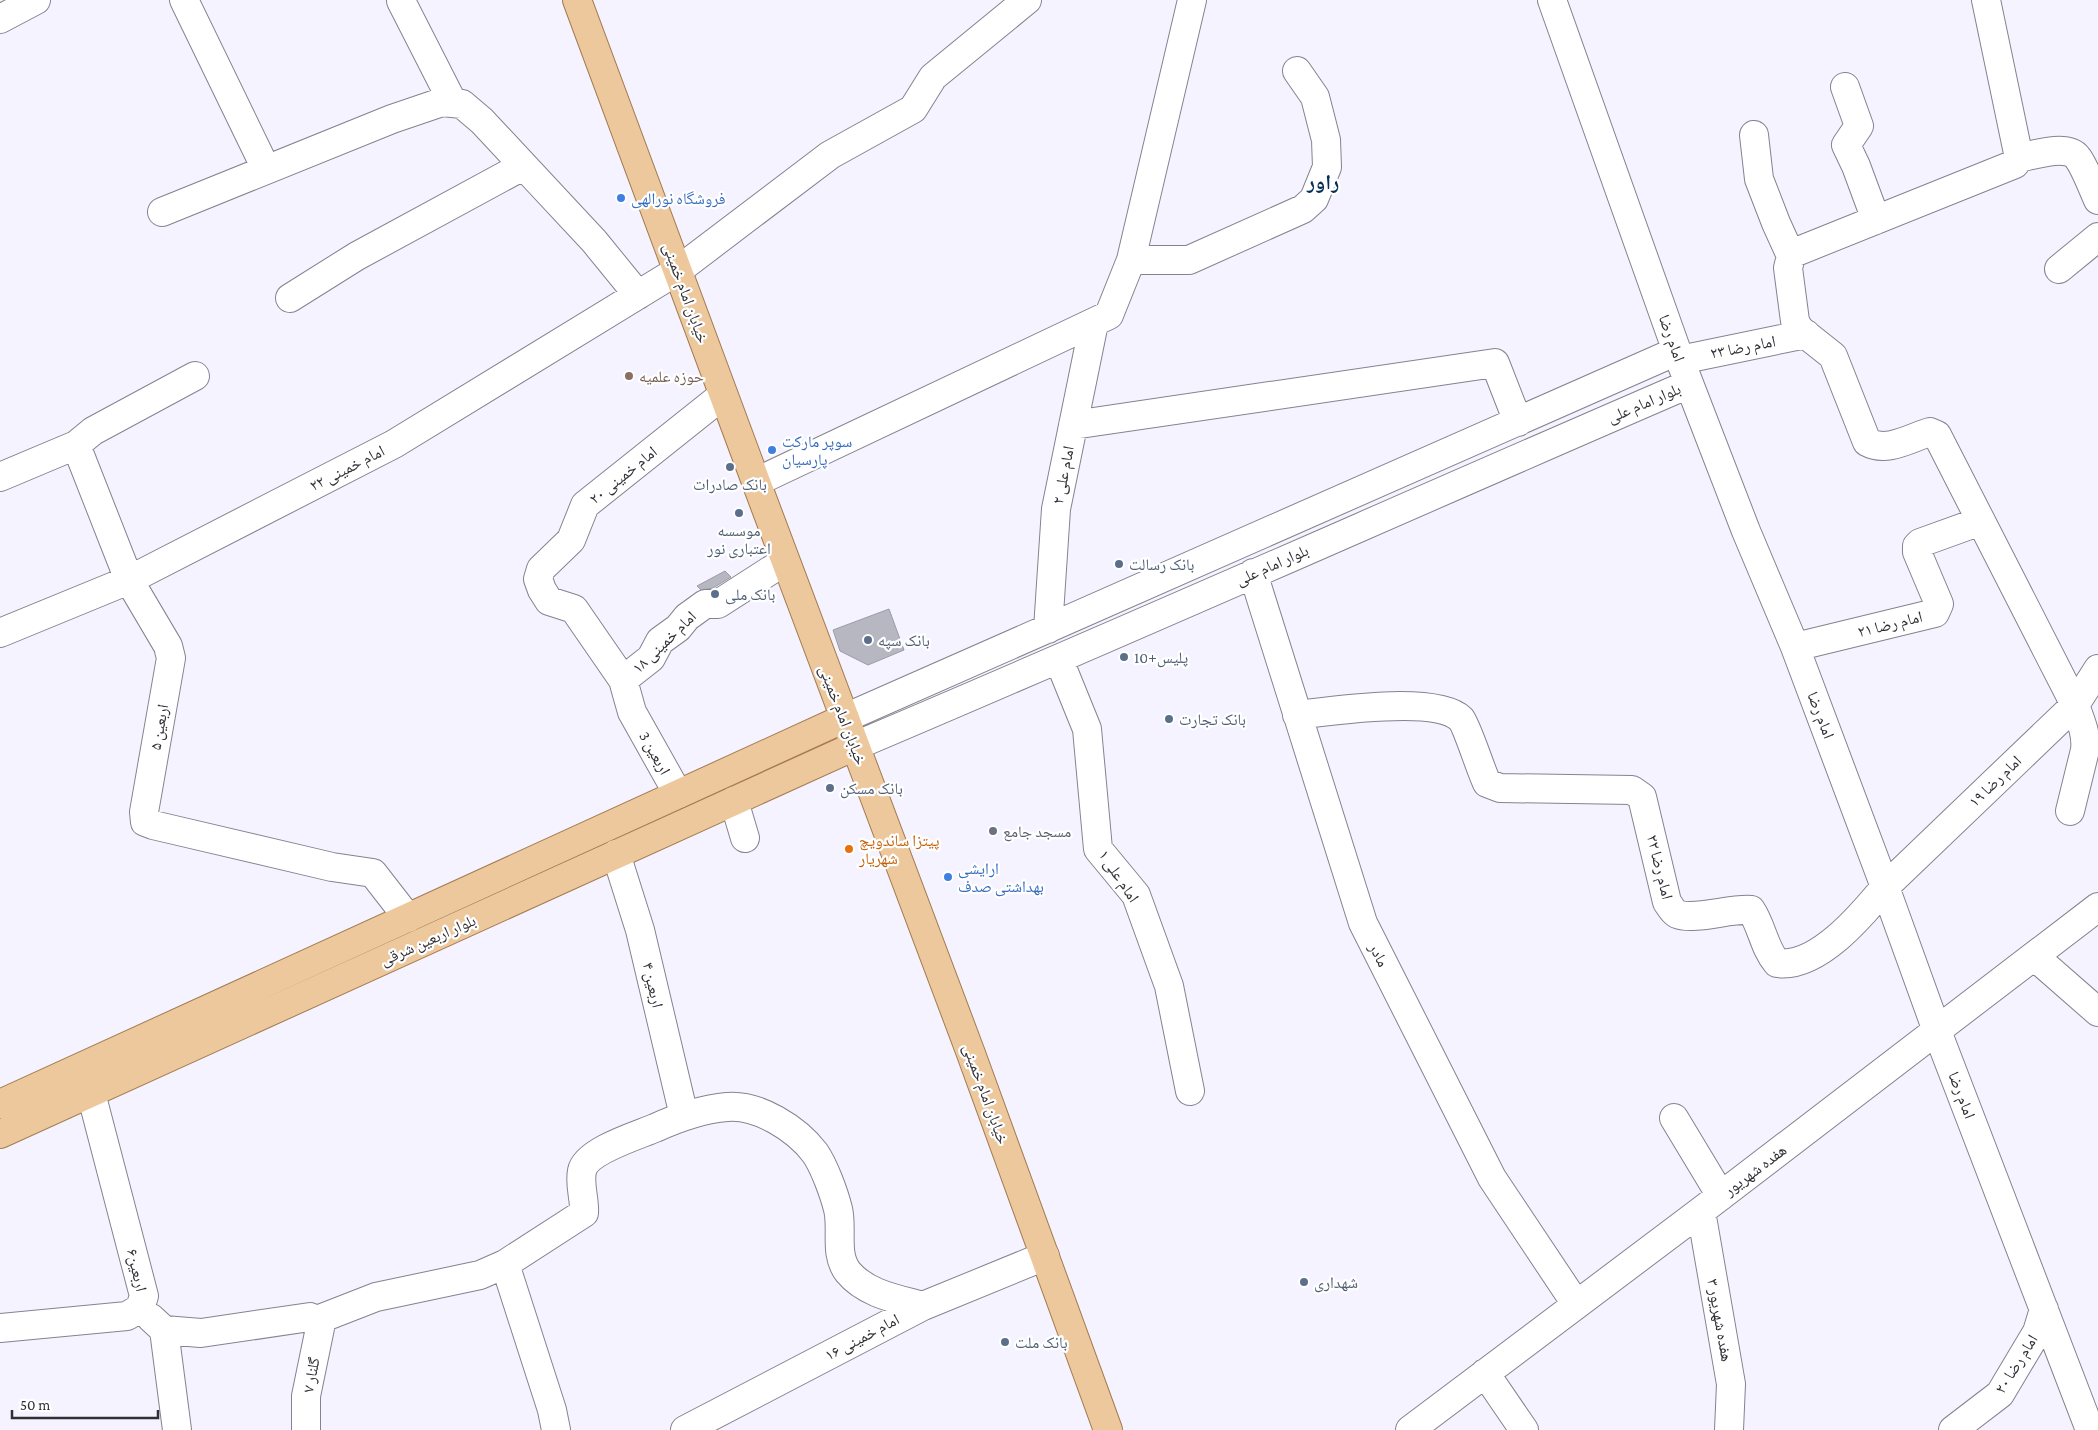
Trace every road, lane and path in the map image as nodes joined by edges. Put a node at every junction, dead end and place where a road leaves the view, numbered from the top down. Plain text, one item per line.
1 (36, 0) edge
2 (184, 0) edge
3 (577, 0) edge
4 (1027, 0) edge
5 (1192, 0) edge
6 (1552, 0) edge
7 (1986, 0) edge
8 (401, 1) edge
9 (0, 19) edge
10 (1297, 71) dead end
11 (1845, 86) dead end
12 (453, 103) junction
13 (1754, 135) dead end
14 (2019, 158) junction
15 (523, 166) junction
16 (266, 169) junction
17 (2098, 200) edge
18 (162, 212) dead end
19 (1876, 220) junction
20 (2098, 237) edge
21 (1791, 256) junction
22 (1131, 260) junction
23 (2059, 269) dead end
24 (677, 271) junction
25 (638, 295) junction
26 (290, 298) dead end
27 (1094, 322) junction
28 (1806, 334) junction
29 (1682, 365) junction
30 (195, 376) dead end
31 (723, 394) junction
32 (1518, 422) junction
33 (1073, 425) junction
34 (76, 445) junction
35 (0, 476) edge
36 (756, 482) junction
37 (1981, 521) junction
38 (785, 561) junction
39 (1253, 573) junction
40 (129, 580) junction
41 (1048, 628) junction
42 (0, 633) edge
43 (1795, 647) junction
44 (1059, 660) junction
45 (2098, 669) edge
46 (623, 680) junction
47 (2075, 705) junction
48 (632, 712) joint
49 (1297, 715) junction
50 (845, 718) junction
51 (855, 746) junction
52 (678, 794) junction
53 (734, 801) junction
54 (2070, 811) dead end
55 (745, 838) dead end
56 (616, 854) junction
57 (1886, 887) junction
58 (2098, 907) edge
59 (408, 918) junction
60 (2034, 956) junction
61 (2098, 1012) edge
62 (1937, 1031) junction
63 (1190, 1091) dead end
64 (91, 1093) junction
65 (0, 1104) edge
66 (684, 1116) junction
67 (1674, 1118) dead end
68 (0, 1134) edge
69 (1711, 1204) junction
70 (1045, 1256) junction
71 (505, 1264) junction
72 (1576, 1304) junction
73 (923, 1306) junction
74 (140, 1308) junction
75 (2044, 1309) junction
76 (317, 1320) junction
77 (0, 1328) edge
78 (164, 1330) junction
79 (1485, 1373) junction
80 (177, 1430) edge
81 (306, 1430) edge
82 (556, 1430) edge
83 (685, 1430) edge
84 (1108, 1430) edge
85 (1410, 1430) edge
86 (1524, 1430) edge
87 (1729, 1430) edge
88 (1954, 1430) edge
89 (2090, 1430) edge

1 - 9 street
2 - 16 street
3 - 24 main road, خیابان امام خمینی
4 - 24 street, امام خمینی ۲۲
5 - 22 street
6 - 29 street, امام رضا
7 - 14 street
8 - 12 street
10 - 22 street
11 - 19 street
12 - 15 street
12 - 16 street
13 - 21 street
14 - 17 street
14 - 19 street
15 - 25 street
15 - 26 street
16 - 18 street
19 - 21 street
20 - 23 street
21 - 28 street
22 - 27 street
24 - 25 street, امام خمینی ۲۲
24 - 31 main road, خیابان امام خمینی
25 - 40 street, امام خمینی ۲۲
27 - 33 street, امام علی ۲
27 - 36 street
28 - 29 street, امام رضا ۲۳
28 - 37 street
29 - 32 street, بلوار امام علی
29 - 39 street, بلوار امام علی
29 - 43 street, امام رضا
30 - 34 street
31 - 36 main road, خیابان امام خمینی
31 - 46 street, امام خمینی ۲۰
32 - 33 street
32 - 41 street, بلوار امام علی
33 - 41 street, امام علی ۲
34 - 35 street
34 - 40 street, اربعین ۵
36 - 38 main road, خیابان امام خمینی
37 - 43 street, امام رضا ۲۱
37 - 47 street
38 - 46 street, امام خمینی ۱۸
38 - 50 main road, خیابان امام خمینی
39 - 44 street, بلوار امام علی
39 - 49 street, مادر
40 - 42 street, امام خمینی ۲۲
40 - 59 street, اربعین ۵
41 - 50 street, بلوار امام علی
43 - 57 street, امام رضا
44 - 51 street, بلوار امام علی
44 - 63 street, امام علی ۱
45 - 47 street, امام رضا ۱۹
46 - 48 street, امام خمینی ۱۸
47 - 54 street
47 - 57 street, امام رضا ۱۹
48 - 52 street, اربعین 3
49 - 57 street, امام رضا ۲۲
49 - 72 street, مادر
50 - 51 main road, خیابان امام خمینی
50 - 52 main road, بلوار اربعین شرقی
51 - 53 main road, بلوار اربعین شرقی
51 - 70 main road, خیابان امام خمینی
52 - 59 main road, بلوار اربعین شرقی
53 - 55 street
53 - 56 main road, بلوار اربعین شرقی
56 - 64 main road, بلوار اربعین شرقی
56 - 66 street, اربعین ۴
57 - 62 street, امام رضا
58 - 60 street, هفده شهریور
59 - 65 main road, بلوار اربعین شرقی
60 - 61 street
60 - 62 street, هفده شهریور
62 - 69 street, هفده شهریور
62 - 75 street, امام رضا
64 - 68 main road, بلوار اربعین شرقی
64 - 74 street, اربعین۶
66 - 71 street
66 - 73 street
67 - 69 street
69 - 72 street, هفده شهریور
69 - 87 street, هفده شهریور ۳
70 - 73 street, امام خمینی ۱۶
70 - 84 main road, خیابان امام خمینی
71 - 76 street
71 - 82 street
72 - 79 street, هفده شهریور
73 - 83 street, امام خمینی ۱۶
74 - 77 street, اربعین۶
74 - 78 street
75 - 88 street, امام رضا ۲۰
75 - 89 street, امام رضا
76 - 78 street
76 - 81 street, گلنار ۷
78 - 80 street
79 - 85 street, هفده شهریور
79 - 86 street

